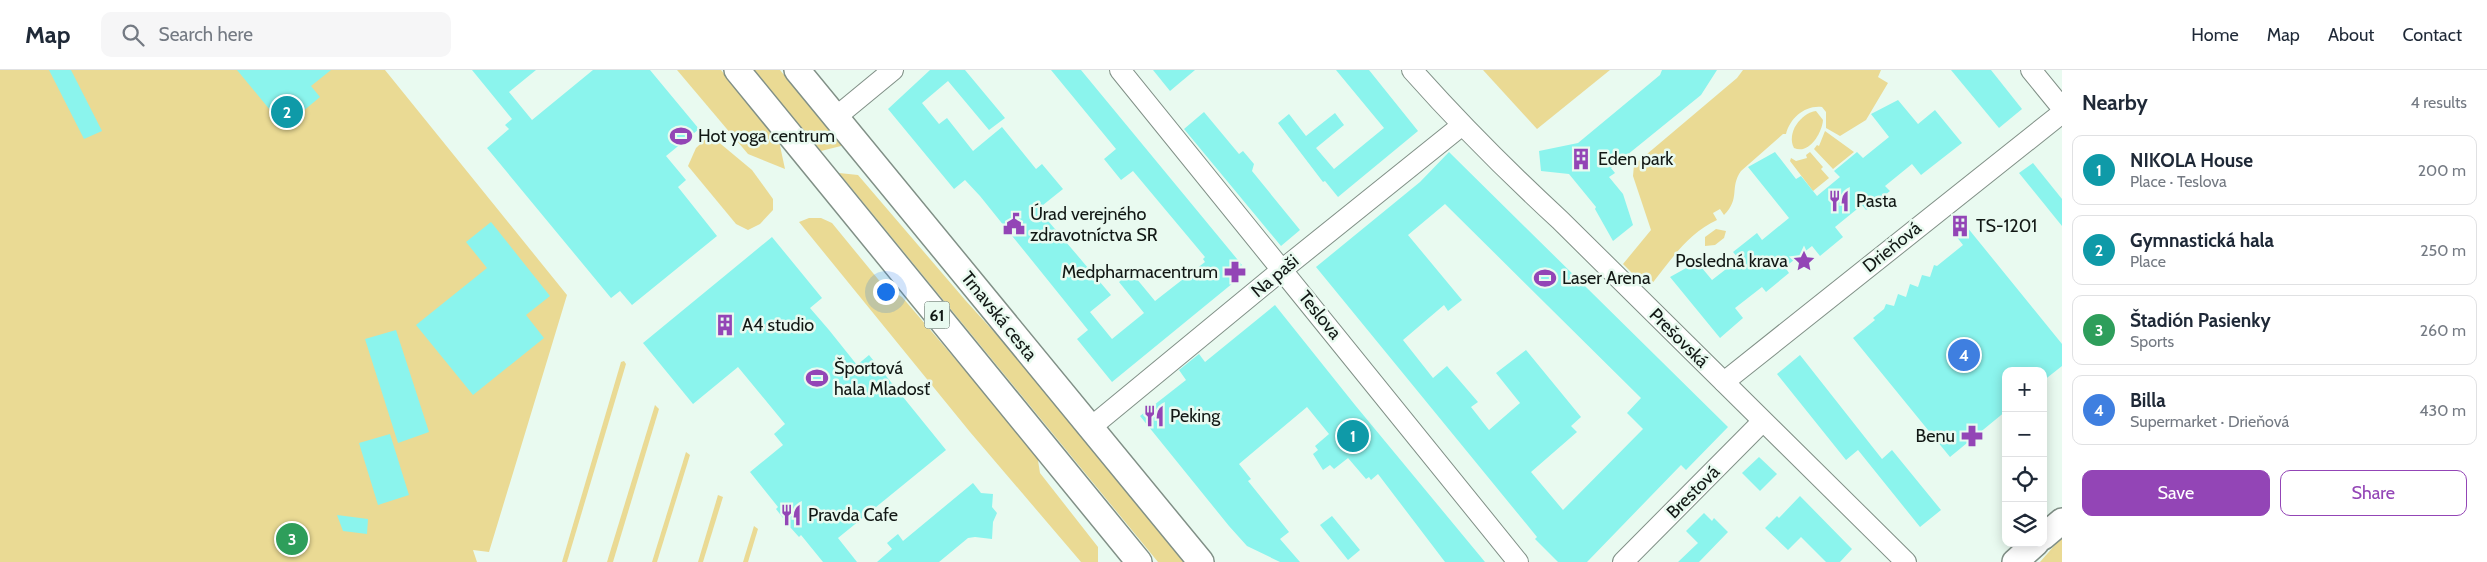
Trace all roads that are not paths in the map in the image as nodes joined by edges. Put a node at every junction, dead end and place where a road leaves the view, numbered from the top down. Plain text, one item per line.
1 (738, 70) edge
2 (797, 70) edge
3 (894, 70) edge
4 (1120, 70) edge
5 (1412, 70) edge
6 (2031, 70) edge
7 (2062, 108) edge
8 (2062, 113) edge
9 (836, 117) junction
10 (1461, 126) junction
11 (1283, 269) junction
12 (1724, 382) junction
13 (1762, 422) junction
14 (1090, 428) junction
15 (2062, 521) edge
16 (2047, 534) edge
17 (2032, 547) edge
18 (1139, 562) edge
19 (1201, 562) edge
20 (1518, 562) edge
21 (1623, 562) edge
22 (1906, 562) edge
23 (2015, 562) edge

1 - 18 main road, 61
2 - 9 main road, Trnavská cesta
3 - 9 street
4 - 11 street, Teslova
5 - 10 street, Prešovská
6 - 7 street
8 - 12 street, Drieňová
9 - 14 main road, Trnavská cesta
10 - 11 street, Na paši
10 - 12 street, Prešovská
11 - 14 street, Na paši
11 - 20 street, Teslova
12 - 13 street, Prešovská
13 - 21 street, Brestová
13 - 22 street, Prešovská
14 - 19 main road, Trnavská cesta
15 - 16 main road
17 - 23 main road

